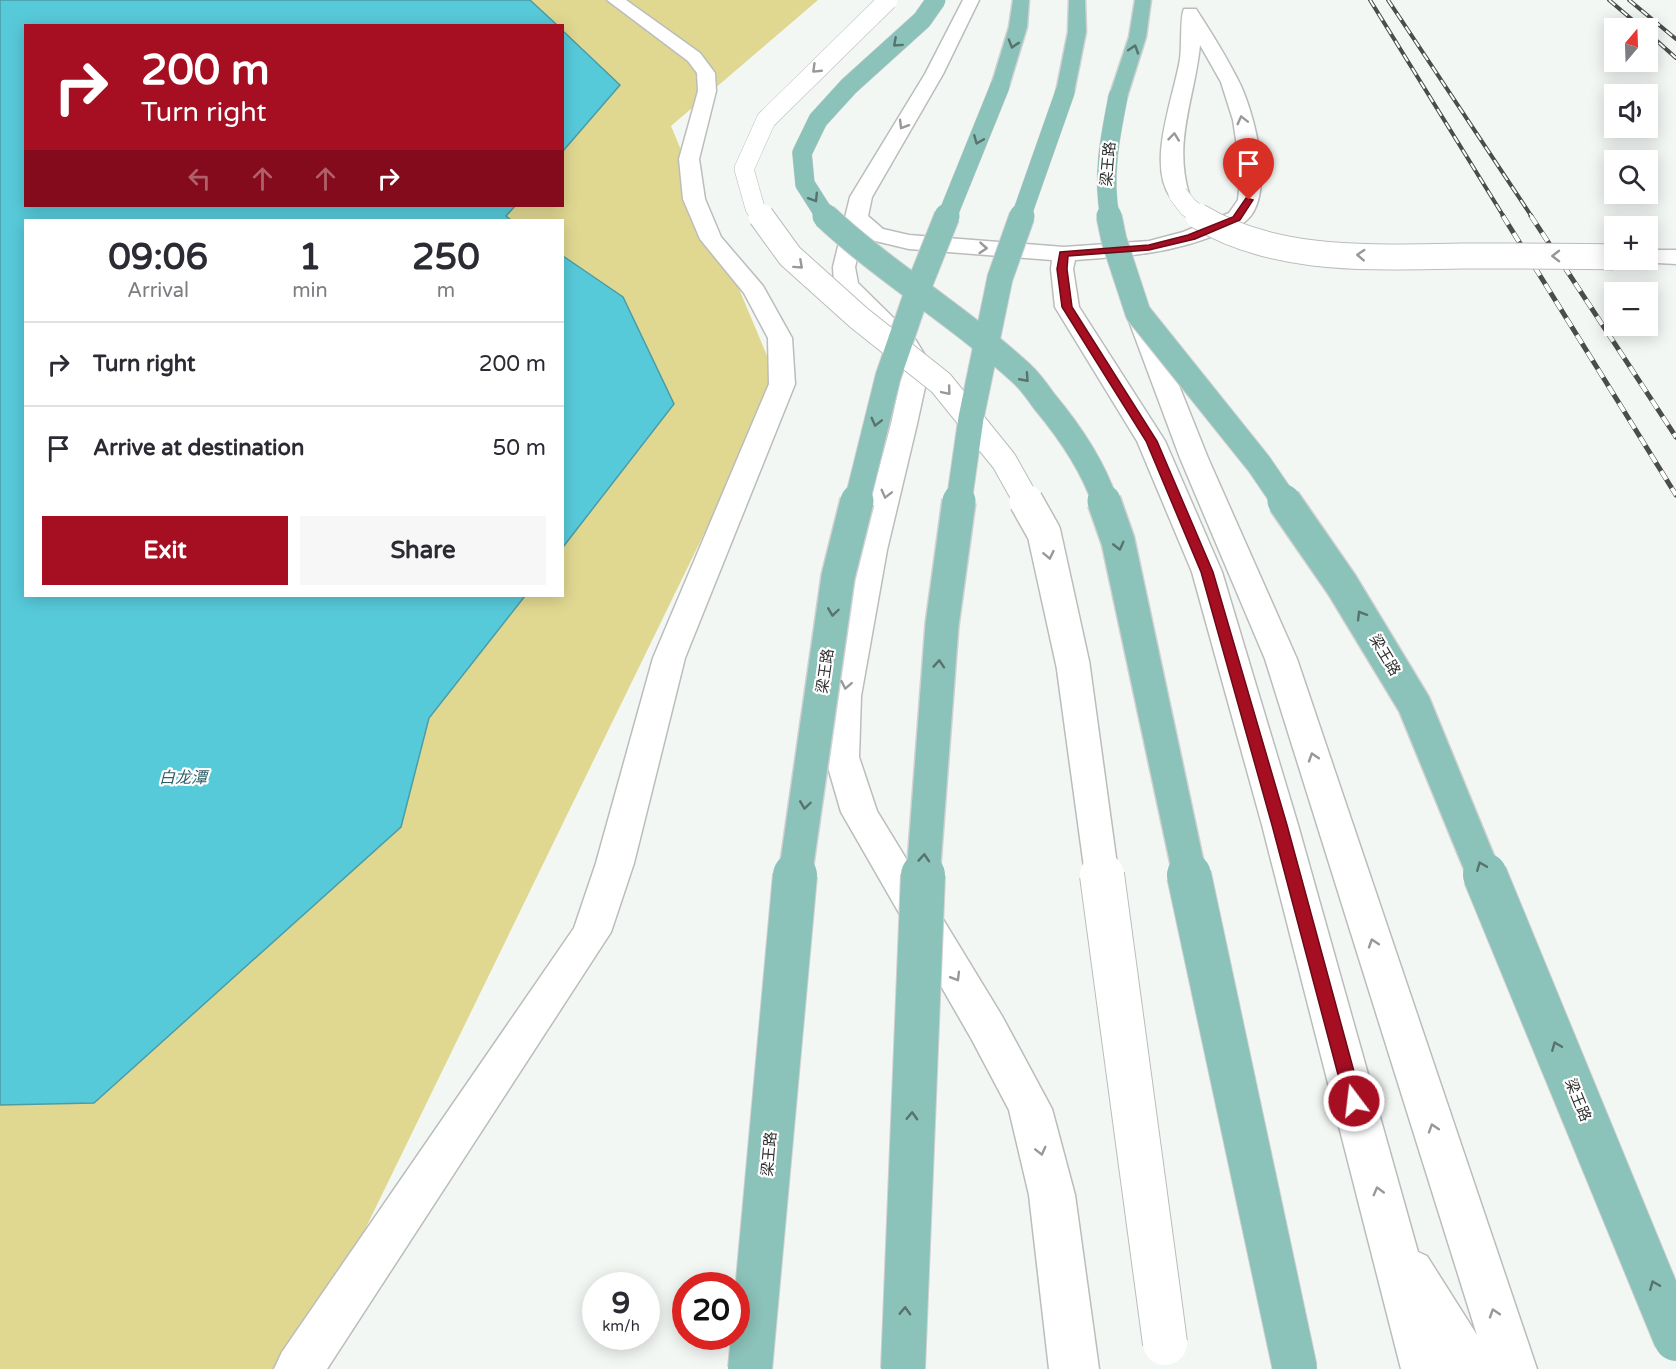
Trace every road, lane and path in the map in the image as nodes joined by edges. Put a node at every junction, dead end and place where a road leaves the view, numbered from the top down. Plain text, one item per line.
1 (615, 0) edge
2 (888, 0) edge
3 (936, 0) edge
4 (972, 0) edge
5 (1021, 0) edge
6 (1077, 0) edge
7 (1143, 0) edge
8 (1189, 6) edge
9 (857, 217) junction
10 (1064, 254) junction
11 (1604, 257) edge
12 (1658, 257) edge
13 (1676, 257) edge
14 (1138, 313) junction
15 (1390, 1239) junction
16 (1676, 1339) edge
17 (299, 1369) edge
18 (750, 1369) edge
19 (903, 1369) edge
20 (1074, 1369) edge
21 (1169, 1369) edge
22 (1295, 1369) edge
23 (1426, 1369) edge
24 (1470, 1369) edge
25 (1512, 1369) edge

1 - 17 street
2 -> 21 street, bridge
3 -> 22 main road, bridge
4 -> 9 street
5 -> 18 main road, 梁王路, bridge
19 -> 6 main road, bridge
14 -> 7 main road, 梁王路, bridge
10 -> 8 street
11 -> 8 street, bridge
9 -> 10 street
9 -> 20 street
15 -> 10 street
12 - 13 street
16 -> 14 main road, 梁王路, bridge
25 -> 14 street
15 - 23 street
15 - 24 street

